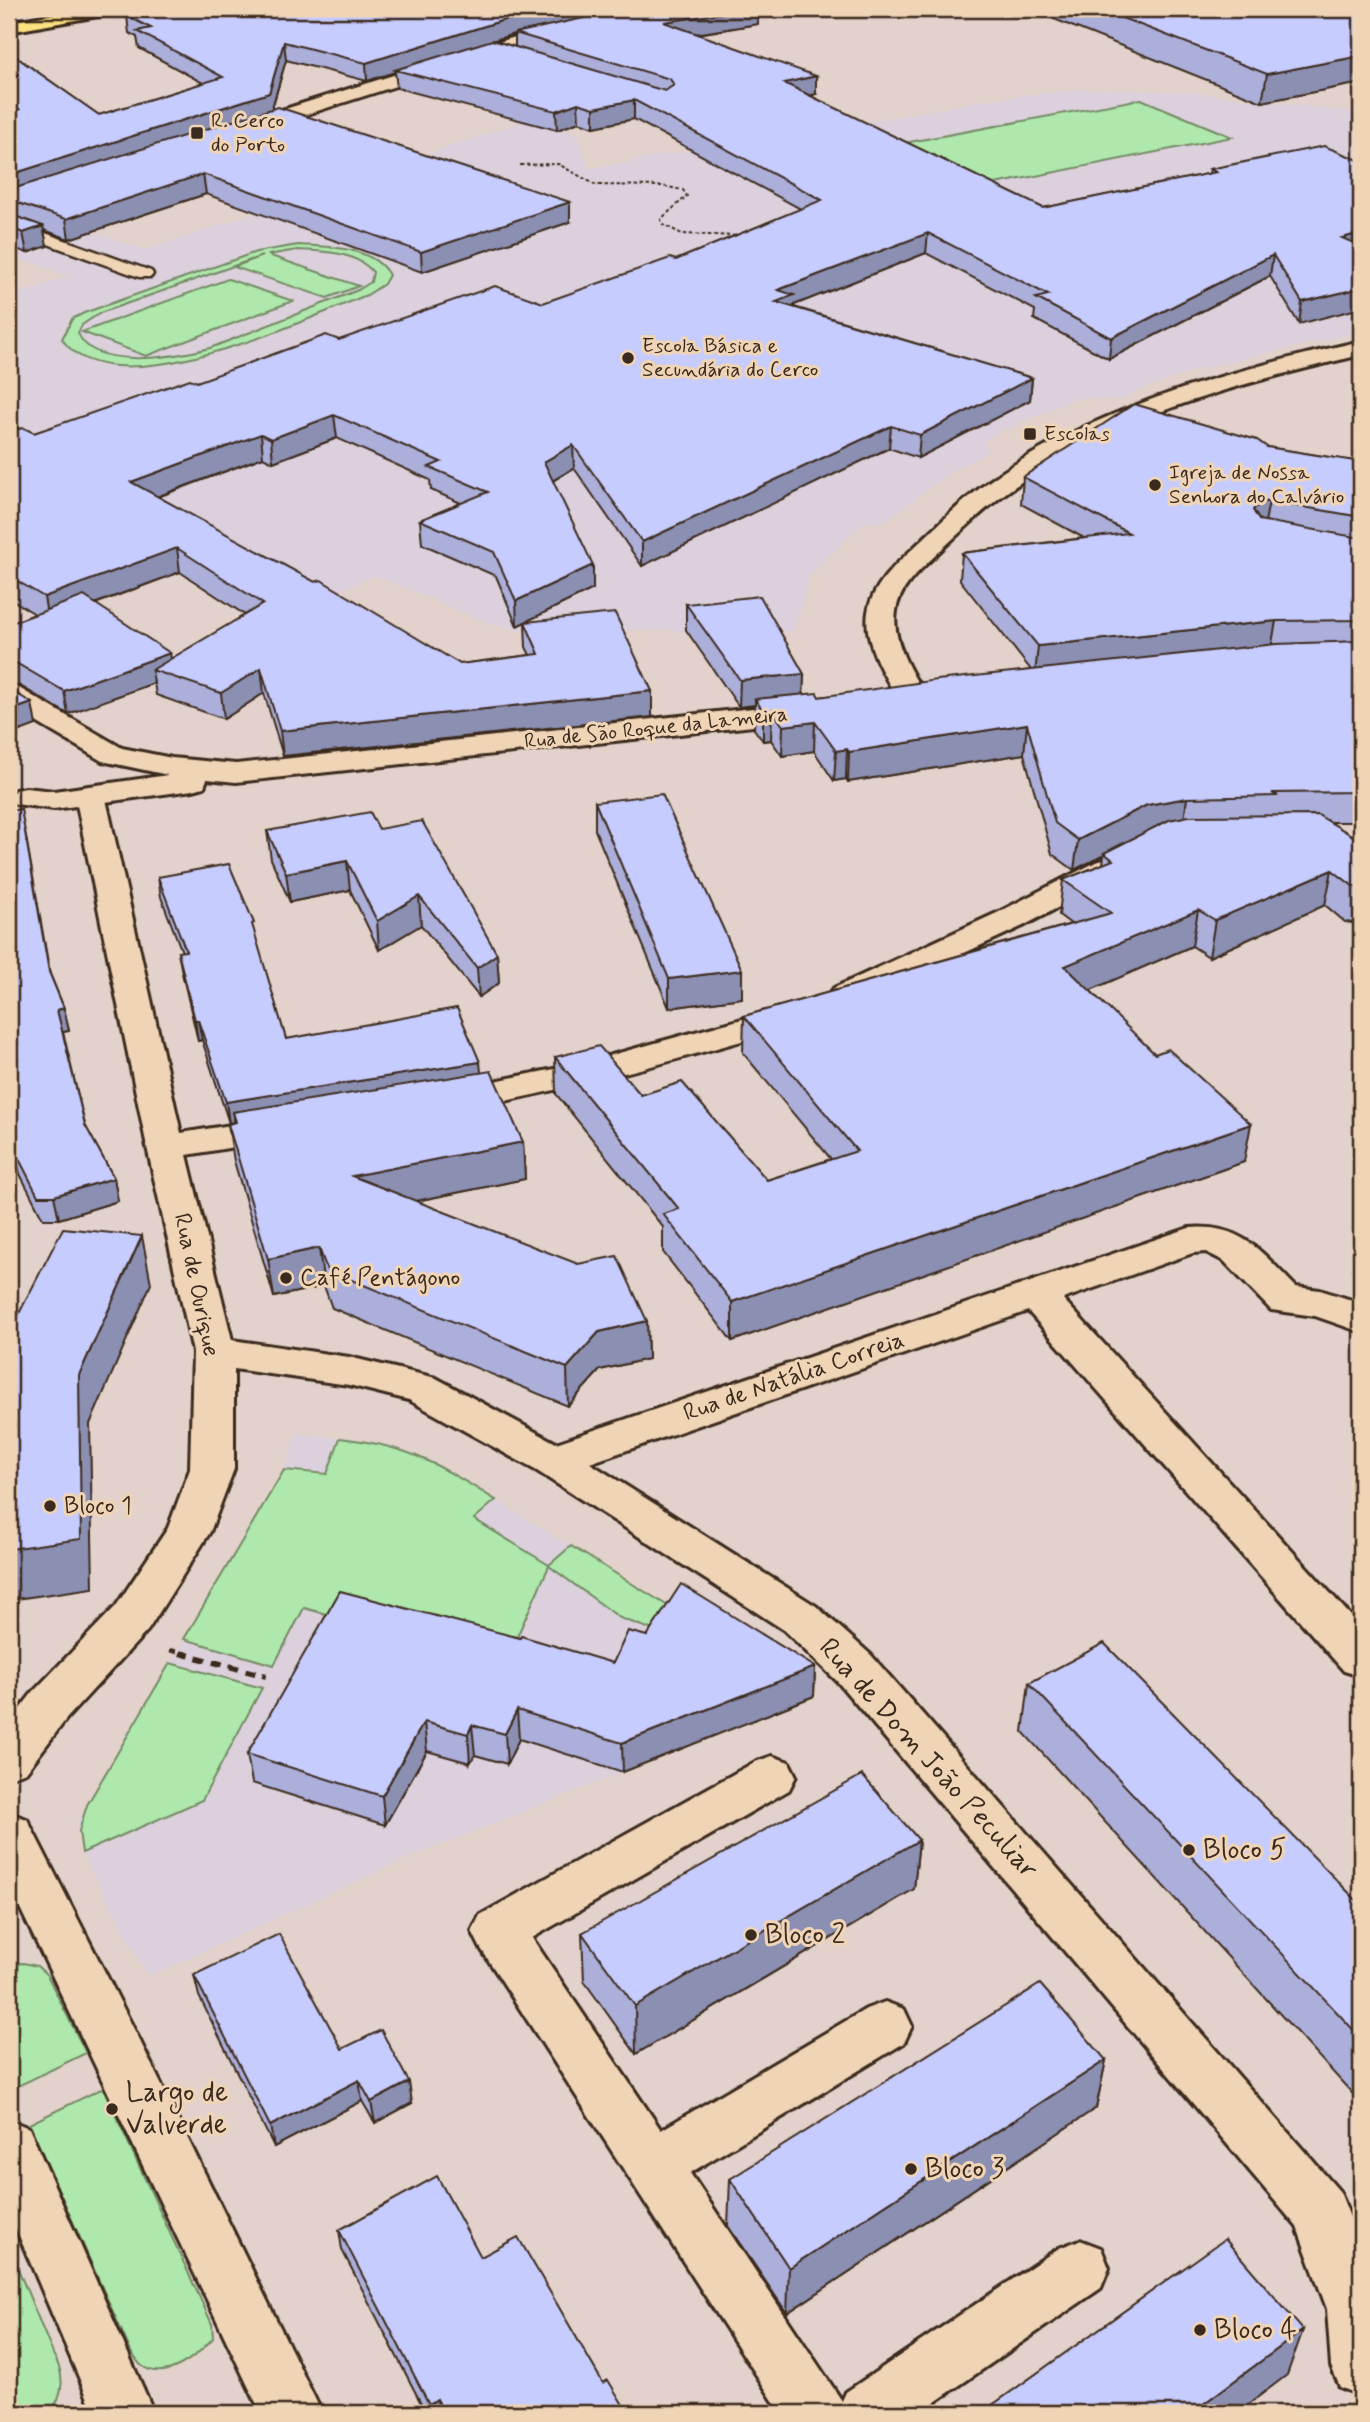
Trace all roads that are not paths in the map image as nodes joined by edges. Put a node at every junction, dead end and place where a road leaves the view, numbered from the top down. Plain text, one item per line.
1 (45, 9) edge
2 (109, 9) edge
3 (666, 9) edge
4 (9, 15) edge
5 (9, 27) edge
6 (491, 50) junction
7 (518, 58) edge
8 (229, 132) edge
9 (9, 225) edge
10 (145, 274) dead end
11 (1361, 348) edge
12 (9, 694) edge
13 (912, 699) edge
14 (830, 708) edge
15 (113, 755) junction
16 (236, 774) junction
17 (90, 795) junction
18 (18, 798) edge
19 (1130, 858) edge
20 (412, 1107) edge
21 (318, 1122) edge
22 (166, 1147) junction
23 (1036, 1294) junction
24 (1361, 1318) edge
25 (214, 1352) junction
26 (552, 1460) junction
27 (1361, 1658) edge
28 (9, 1759) edge
29 (772, 1776) dead end
30 (9, 1834) edge
31 (885, 2026) dead end
32 (9, 2146) edge
33 (654, 2165) junction
34 (1080, 2268) dead end
35 (1361, 2366) edge
36 (124, 2413) edge
37 (292, 2413) edge
38 (816, 2413) edge
39 (867, 2413) edge

1 - 4 main road
2 - 5 main road
3 - 6 street
6 - 7 lane
6 - 8 street
9 - 10 lane
11 - 13 street
12 - 15 street, Rua de São Roque da Lameira
14 - 16 street, Rua de São Roque da Lameira
15 - 16 street, Rua de São Roque da Lameira
15 - 18 street
16 - 17 street
17 - 18 street
17 - 22 street, Rua de Ourique
19 - 20 street
21 - 22 street
22 - 25 street, Rua de Ourique
23 - 24 street, Rua de Natália Correia
23 - 26 street, Rua de Natália Correia
23 - 27 street
25 - 26 street, Rua de Dom João Peculiar
25 - 28 street, Rua de Ourique
26 - 35 street, Rua de Dom João Peculiar
29 - 33 street
30 - 37 street
31 - 33 street
32 - 36 street
33 - 38 street
34 - 39 street

